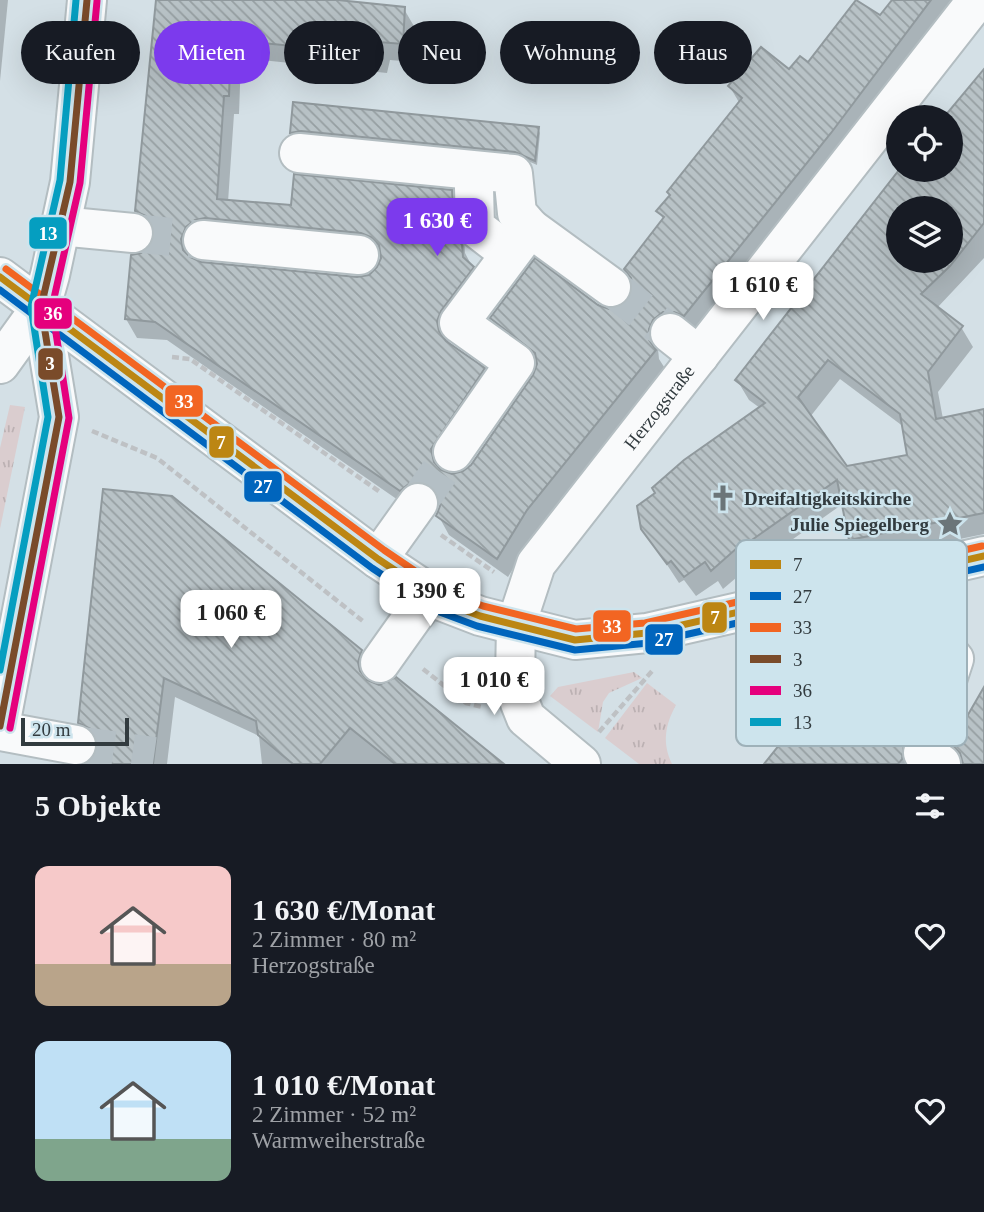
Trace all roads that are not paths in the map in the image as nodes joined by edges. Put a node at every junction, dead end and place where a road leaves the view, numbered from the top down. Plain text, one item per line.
1 (87, 0) edge
2 (977, 0) edge
3 (299, 153) dead end
4 (474, 188) dead end
5 (60, 226) junction
6 (133, 233) tunnel mouth
7 (203, 240) tunnel mouth
8 (520, 241) junction
9 (359, 255) dead end
10 (0, 278) edge
11 (611, 287) tunnel mouth
12 (41, 307) junction
13 (0, 364) edge
14 (453, 452) tunnel mouth
15 (414, 508) tunnel mouth
16 (379, 559) junction
17 (429, 594) junction
18 (736, 612) edge
19 (516, 625) junction
20 (386, 654) road end
21 (0, 726) edge
22 (0, 731) edge
23 (76, 746) tunnel mouth
24 (925, 746) edge
25 (578, 762) edge
26 (941, 764) edge

1 - 5 street
2 - 19 street, Herzogstraße
3 - 8 street
4 - 8 street
5 - 6 street
5 - 12 street
7 - 9 street
8 - 11 street
8 - 14 street
10 - 12 street
12 - 13 street
12 - 16 street
12 - 21 street
15 - 16 street
16 - 17 street
17 - 19 street
17 - 20 street
18 - 19 street
19 - 25 street, Herzogstraße
22 - 23 street
24 - 26 street

